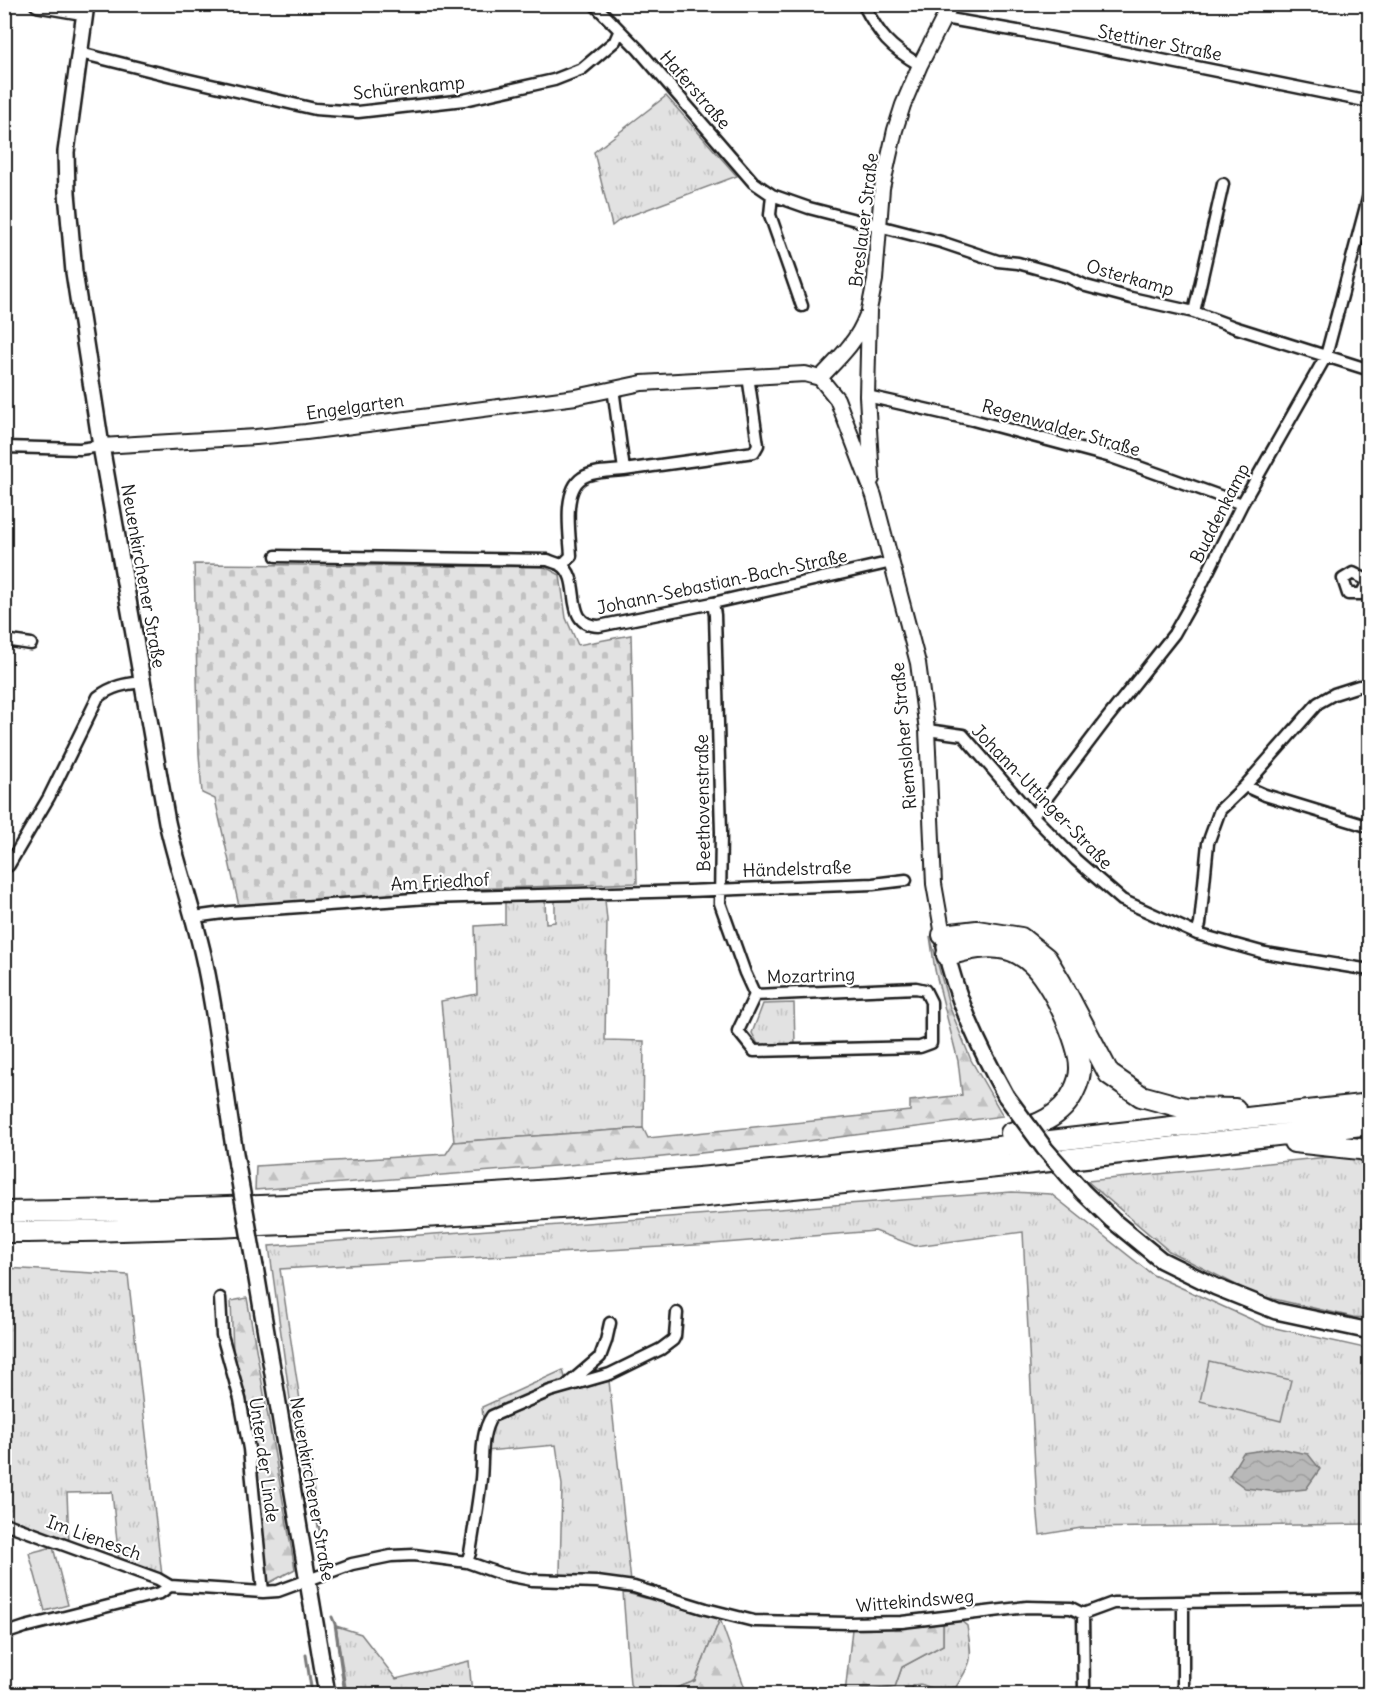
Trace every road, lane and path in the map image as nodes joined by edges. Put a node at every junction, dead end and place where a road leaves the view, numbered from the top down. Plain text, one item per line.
1 (38, 4) edge
2 (594, 4) edge
3 (864, 4) edge
4 (951, 4) edge
5 (87, 8) edge
6 (944, 18) junction
7 (619, 32) junction
8 (80, 53) junction
9 (920, 65) junction
10 (1370, 102) edge
11 (1223, 184) dead end
12 (1370, 191) edge
13 (772, 195) junction
14 (880, 225) junction
15 (802, 306) dead end
16 (869, 309) junction
17 (1194, 312) junction
18 (1326, 356) junction
19 (1370, 370) edge
20 (748, 376) junction
21 (820, 378) junction
22 (613, 388) junction
23 (867, 396) junction
24 (101, 446) junction
25 (4, 447) edge
26 (624, 470) junction
27 (874, 496) junction
28 (1242, 504) junction
29 (276, 556) dead end
30 (892, 562) junction
31 (562, 565) junction
32 (712, 603) junction
33 (4, 640) edge
34 (31, 644) dead end
35 (142, 682) junction
36 (1370, 686) edge
37 (927, 730) junction
38 (1245, 786) junction
39 (1033, 816) junction
40 (1370, 827) edge
41 (6, 866) edge
42 (906, 880) dead end
43 (721, 888) junction
44 (688, 891) joint
45 (194, 917) junction
46 (1197, 934) junction
47 (943, 935) junction
48 (947, 955) junction
49 (1370, 970) edge
50 (755, 995) junction
51 (1370, 1104) edge
52 (1322, 1110) junction
53 (1370, 1124) edge
54 (1240, 1139) junction
55 (1370, 1152) edge
56 (924, 1154) junction
57 (4, 1212) edge
58 (4, 1232) edge
59 (220, 1298) dead end
60 (677, 1313) dead end
61 (610, 1323) dead end
62 (1370, 1331) edge
63 (566, 1386) junction
64 (4, 1523) edge
65 (467, 1562) junction
66 (308, 1579) junction
67 (170, 1587) junction
68 (263, 1592) junction
69 (1370, 1599) edge
70 (1183, 1603) junction
71 (1083, 1614) junction
72 (4, 1634) edge
73 (327, 1695) edge
74 (1084, 1695) edge
75 (1183, 1695) edge

1 - 5 main road
2 - 7 street, Haferstraße
3 - 9 street
4 - 6 street, Breslauer Straße
5 - 8 main road, Neuenkirchener Straße
6 - 9 street, Breslauer Straße
6 - 10 street, Stettiner Straße
7 - 8 street, Schürenkamp
7 - 13 street, Haferstraße
8 - 24 main road, Neuenkirchener Straße
9 - 14 street, Breslauer Straße
11 - 17 street
12 - 18 street, Buddenkamp
13 - 14 street, Haferstraße
13 - 15 street
14 - 16 street, Breslauer Straße
14 - 17 street, Osterkamp
16 - 21 street, Breslauer Straße
16 - 23 street, Breslauer Straße
17 - 18 street, Osterkamp
18 - 19 street, Osterkamp
18 - 28 street, Buddenkamp
20 - 21 street, Engelgarten
20 - 22 street, Engelgarten
20 - 26 street
21 - 27 street, Riemsloher Straße
22 - 24 street, Engelgarten
22 - 26 street
23 - 27 street, Breslauer Straße
23 - 28 street, Regenwalder Straße
24 - 25 street
24 - 35 main road, Neuenkirchener Straße
26 - 31 street
27 - 30 street, Riemsloher Straße
28 - 39 street, Buddenkamp
29 - 31 street
30 - 32 street, Johann-Sebastian-Bach-Straße
30 - 37 street, Riemsloher Straße
31 - 32 street, Johann-Sebastian-Bach-Straße
32 - 43 street, Beethovenstraße
33 - 34 street
35 - 41 street
35 - 45 main road, Neuenkirchener Straße
36 - 38 street
37 - 39 street, Johann-Uttinger-Straße
37 - 47 street, Riemsloher Straße
38 - 40 street
38 - 46 street
39 - 46 street, Johann-Uttinger-Straße
42 - 43 street, Händelstraße
43 - 44 street, Händelstraße
43 - 50 street, Beethovenstraße
44 - 45 street, Am Friedhof
45 - 66 main road, Neuenkirchener Straße, bridge
46 - 49 street, Johann-Uttinger-Straße
47 - 48 main road, Riemsloher Straße
47 - 52 highway
48 - 56 highway
48 - 62 main road, Riemsloher Straße, bridge
50 - 50 street, Mozartring
51 - 52 highway
52 - 56 highway
53 - 54 highway
54 - 55 highway
54 - 58 highway
56 - 57 highway
59 - 68 street, Unter der Linde
60 - 63 street
61 - 63 street
63 - 65 street
64 - 67 street, Im Lienesch
65 - 66 street, Wittekindsweg
65 - 71 street, Wittekindsweg
66 - 68 street, Im Lienesch
66 - 73 main road, Neuenkirchener Straße
67 - 68 street, Im Lienesch
67 - 72 street, Im Lienesch
69 - 70 street
70 - 71 street
70 - 75 street
71 - 74 street

